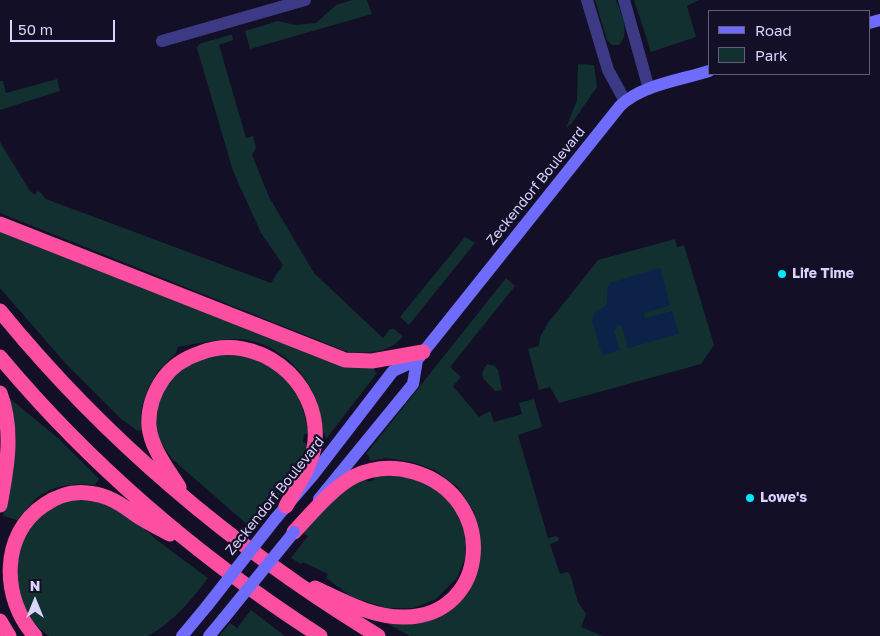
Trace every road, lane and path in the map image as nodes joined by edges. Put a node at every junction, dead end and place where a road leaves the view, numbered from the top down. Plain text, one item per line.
1 (305, 0) edge
2 (588, 0) edge
3 (624, 0) edge
4 (162, 42) dead end
5 (708, 71) edge
6 (649, 89) junction
7 (625, 101) junction
8 (0, 224) edge
9 (0, 311) edge
10 (420, 356) junction
11 (0, 357) edge
12 (0, 394) edge
13 (189, 503) junction
14 (0, 505) edge
15 (281, 512) junction
16 (294, 532) junction
17 (202, 552) junction
18 (280, 573) junction
19 (283, 611) junction
20 (0, 620) edge
21 (10, 636) edge
22 (35, 636) edge
23 (182, 636) edge
24 (210, 636) edge
25 (305, 636) edge
26 (320, 636) edge
27 (378, 636) edge

1 - 4 street
2 - 7 street
3 - 6 street
5 - 6 main road, Zeckendorf Boulevard
6 - 7 main road, Zeckendorf Boulevard
7 - 10 main road, Zeckendorf Boulevard
8 - 10 highway
9 - 13 highway
10 - 15 main road, Zeckendorf Boulevard
10 - 16 main road, Zeckendorf Boulevard
11 - 17 highway
12 - 14 highway
13 - 15 highway
13 - 18 highway
15 - 23 main road, Zeckendorf Boulevard, bridge
16 - 18 highway
16 - 24 main road, Zeckendorf Boulevard, bridge
17 - 19 highway
17 - 22 highway
18 - 27 highway
19 - 25 highway
19 - 26 highway
20 - 21 highway

